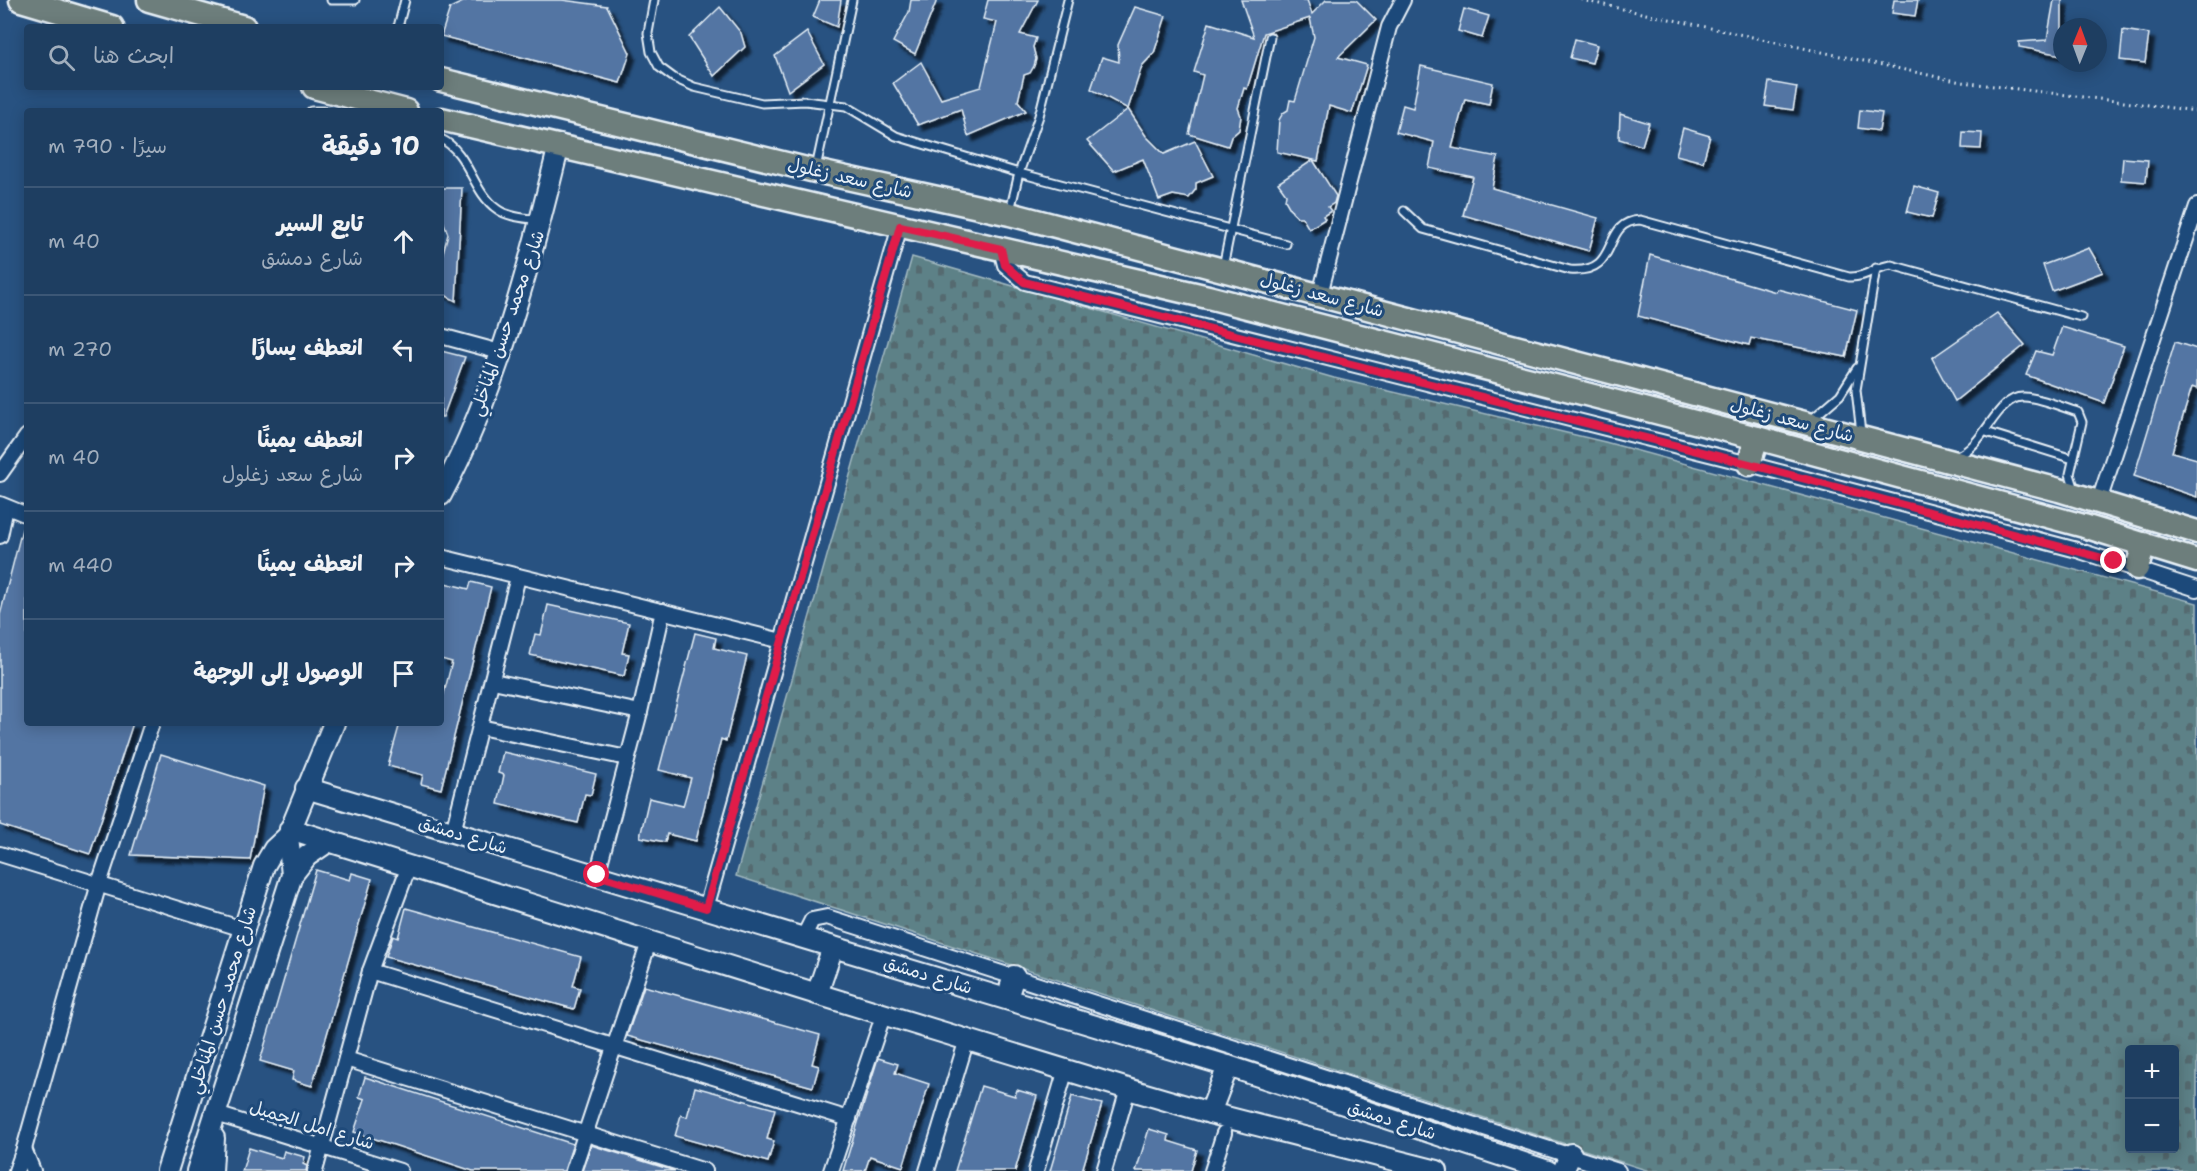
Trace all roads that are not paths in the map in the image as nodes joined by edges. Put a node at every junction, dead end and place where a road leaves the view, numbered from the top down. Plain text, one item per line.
1 (21, 0) edge
2 (152, 0) edge
3 (331, 0) edge
4 (355, 0) edge
5 (405, 0) edge
6 (654, 0) edge
7 (852, 0) edge
8 (1068, 0) edge
9 (1402, 0) edge
10 (102, 24) edge
11 (234, 24) edge
12 (399, 24) edge
13 (1270, 37) dead end
14 (444, 81) edge
15 (326, 90) edge
16 (830, 103) junction
17 (394, 108) edge
18 (444, 120) edge
19 (444, 141) edge
20 (559, 145) junction
21 (815, 171) junction
22 (1019, 173) junction
23 (2197, 206) edge
24 (1404, 211) dead end
25 (1010, 214) junction
26 (541, 221) junction
27 (900, 226) junction
28 (1233, 229) junction
29 (1286, 244) dead end
30 (1001, 249) junction
31 (1876, 268) junction
32 (1223, 269) junction
33 (1320, 294) junction
34 (2081, 317) dead end
35 (444, 337) edge
36 (1503, 344) junction
37 (500, 352) junction
38 (1861, 357) junction
39 (1497, 370) junction
40 (1807, 423) junction
41 (1986, 432) junction
42 (1757, 438) junction
43 (1863, 439) junction
44 (24, 440) edge
45 (1938, 458) junction
46 (2073, 459) junction
47 (1749, 464) junction
48 (0, 474) edge
49 (444, 489) edge
50 (2092, 499) junction
51 (3, 506) edge
52 (24, 514) edge
53 (2197, 532) edge
54 (0, 536) edge
55 (2144, 544) junction
56 (444, 558) edge
57 (2197, 561) edge
58 (2137, 568) junction
59 (518, 577) junction
60 (2197, 589) edge
61 (663, 612) junction
62 (782, 641) junction
63 (493, 681) junction
64 (640, 712) junction
65 (151, 726) edge
66 (333, 726) edge
67 (480, 728) junction
68 (627, 758) junction
69 (306, 788) junction
70 (453, 832) junction
71 (289, 833) junction
72 (329, 841) junction
73 (0, 854) edge
74 (409, 866) junction
75 (292, 875) junction
76 (597, 875) junction
77 (98, 887) junction
78 (706, 908) junction
79 (243, 929) junction
80 (803, 938) junction
81 (649, 942) junction
82 (833, 946) junction
83 (370, 971) junction
84 (1014, 976) junction
85 (817, 994) junction
86 (223, 996) junction
87 (1007, 998) junction
88 (249, 1004) junction
89 (884, 1013) junction
90 (967, 1039) junction
91 (614, 1046) junction
92 (346, 1059) junction
93 (1228, 1065) junction
94 (1066, 1069) junction
95 (1128, 1089) junction
96 (1210, 1113) junction
97 (212, 1117) junction
98 (849, 1119) junction
99 (1224, 1133) dead end
100 (585, 1134) junction
101 (322, 1147) junction
102 (24, 1149) junction
103 (1567, 1163) edge
104 (16, 1171) edge
105 (33, 1171) edge
106 (167, 1171) edge
107 (197, 1171) edge
108 (212, 1171) edge
109 (315, 1171) edge
110 (400, 1171) edge
111 (573, 1171) edge
112 (705, 1171) edge
113 (831, 1171) edge
114 (927, 1171) edge
115 (1036, 1171) edge
116 (1104, 1171) edge
117 (1212, 1171) edge
118 (1437, 1171) edge
119 (1548, 1171) edge
120 (1618, 1171) edge

1 - 10 main road
2 - 11 main road
3 - 4 lane
5 - 12 lane
6 - 16 lane
7 - 16 lane
8 - 22 lane
9 - 33 street
13 - 28 lane
14 - 21 main road, شارع سعد زغلول
15 - 17 main road
16 - 21 lane
16 - 22 lane
18 - 20 main road, شارع سعد زغلول
19 - 26 lane
20 - 26 street, شارع محمد حسن المناخلي
20 - 27 main road, شارع سعد زغلول
21 - 25 main road, شارع سعد زغلول
22 - 25 lane
22 - 28 lane
23 - 50 street
24 - 31 lane
25 - 32 main road, شارع سعد زغلول
26 - 37 street, شارع محمد حسن المناخلي
27 - 30 main road, شارع سعد زغلول
27 - 62 street
28 - 29 lane
28 - 32 lane
30 - 39 main road, شارع سعد زغلول
30 - 47 street
31 - 34 lane
31 - 38 lane
32 - 33 main road, شارع سعد زغلول
33 - 36 main road, شارع سعد زغلول
35 - 37 street
36 - 39 main road
36 - 40 main road, شارع سعد زغلول
37 - 49 street, شارع محمد حسن المناخلي
38 - 40 lane
38 - 43 lane
39 - 42 main road, شارع سعد زغلول
40 - 43 main road, شارع سعد زغلول
41 - 45 lane
41 - 46 lane
41 - 46 lane
42 - 47 main road
42 - 55 main road, شارع سعد زغلول
43 - 45 main road, شارع سعد زغلول
44 - 48 street
45 - 50 main road, شارع سعد زغلول
46 - 50 lane
47 - 58 street
50 - 53 main road, شارع سعد زغلول
51 - 52 street
51 - 54 street
55 - 57 main road, شارع سعد زغلول
55 - 58 main road
56 - 59 street
58 - 60 street
59 - 61 street
59 - 63 street
61 - 62 street
61 - 64 street
62 - 78 street
63 - 64 street
63 - 67 street
64 - 68 street
65 - 77 street
66 - 69 street, شارع محمد حسن المناخلي
67 - 68 street
67 - 70 street
68 - 76 street
69 - 70 street, شارع دمشق
69 - 71 street, شارع محمد حسن المناخلي
70 - 76 street, شارع دمشق
71 - 72 street, شارع دمشق
71 - 75 street, شارع محمد حسن المناخلي
71 - 79 street, شارع محمد حسن المناخلي
72 - 74 street, شارع دمشق
72 - 75 street
73 - 77 street
74 - 81 street, شارع دمشق
74 - 83 street
75 - 88 street, شارع محمد حسن المناخلي
76 - 78 street, شارع دمشق
77 - 79 street
77 - 102 street
78 - 80 street, شارع دمشق
79 - 86 street, شارع محمد حسن المناخلي
80 - 82 street, شارع دمشق
80 - 84 street
81 - 85 street, شارع دمشق
81 - 91 street
82 - 85 street
82 - 87 street, شارع دمشق
83 - 91 street
83 - 92 street
84 - 87 street
84 - 103 street
85 - 89 street, شارع دمشق
86 - 88 street
86 - 106 street, شارع محمد حسن المناخلي
87 - 93 street, شارع دمشق
88 - 97 street, شارع محمد حسن المناخلي
89 - 90 street, شارع دمشق
89 - 98 street
90 - 94 street, شارع دمشق
90 - 114 street
91 - 98 street
91 - 100 street
92 - 100 street
92 - 101 street
93 - 96 street
93 - 119 street, شارع دمشق
94 - 95 street, شارع دمشق
94 - 115 street
95 - 96 street, شارع دمشق
95 - 116 street
96 - 118 street, شارع دمشق
97 - 101 street, شارع امل الجميل
97 - 107 street, شارع محمد حسن المناخلي
97 - 108 street
98 - 113 street
99 - 117 street
100 - 111 street
100 - 112 street
101 - 109 street
101 - 110 street, شارع امل الجميل
102 - 104 street
102 - 105 street
103 - 120 street

